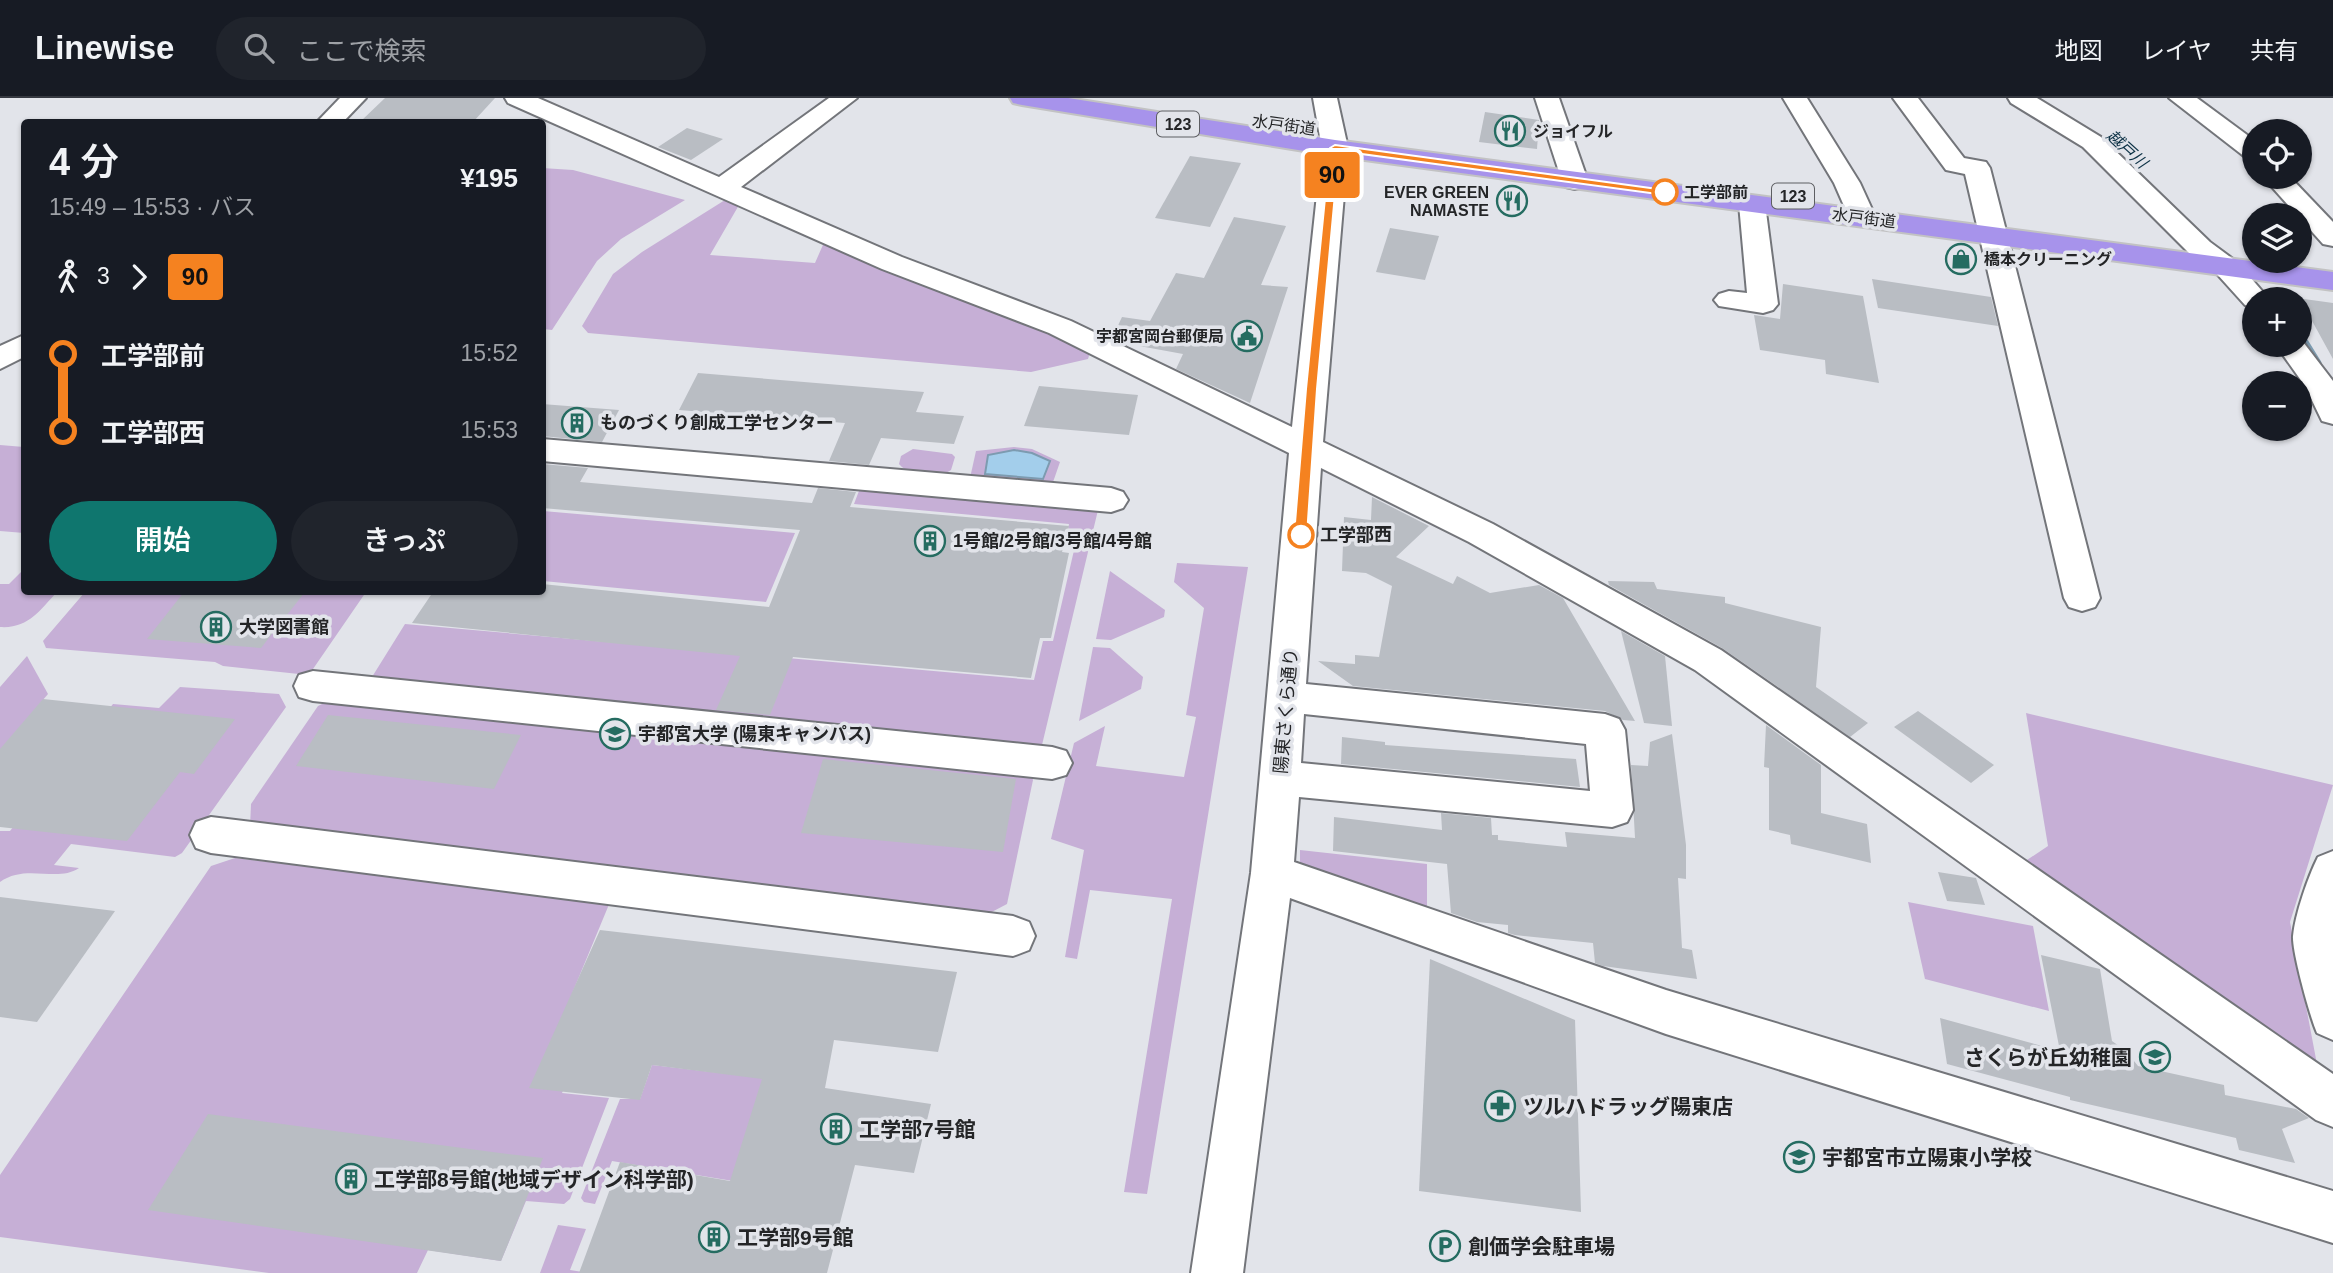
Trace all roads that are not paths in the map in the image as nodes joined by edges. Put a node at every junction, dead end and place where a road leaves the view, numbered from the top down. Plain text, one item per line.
1 (354, 98) edge
2 (517, 98) edge
3 (845, 98) edge
4 (1022, 98) edge
5 (1104, 98) edge
6 (1325, 98) edge
7 (1547, 98) edge
8 (1795, 98) edge
9 (1905, 98) edge
10 (2021, 98) edge
11 (2181, 98) edge
12 (332, 119) edge
13 (1334, 140) junction
14 (2242, 143) edge
15 (1573, 174) junction
16 (723, 187) junction
17 (2287, 189) edge
18 (1752, 204) junction
19 (1859, 211) junction
20 (1993, 228) junction
21 (2333, 238) edge
22 (2200, 248) junction
23 (2312, 265) edge
24 (2241, 266) edge
25 (2333, 268) edge
26 (2333, 281) edge
27 (2250, 287) edge
28 (1729, 300) dead end
29 (21, 346) edge
30 (2300, 357) edge
31 (0, 359) edge
32 (2333, 414) edge
33 (1308, 446) junction
34 (546, 450) edge
35 (1111, 500) dead end
36 (2082, 598) dead end
37 (313, 686) dead end
38 (1287, 697) junction
39 (1052, 763) dead end
40 (1280, 778) junction
41 (211, 835) dead end
42 (2333, 870) edge
43 (1272, 873) junction
44 (1013, 936) dead end
45 (2333, 1018) edge
46 (2333, 1103) edge
47 (2333, 1217) edge
48 (1217, 1273) edge

1 - 12 street
2 - 16 street
3 - 16 street
4 - 13 highway, 水戸街道 / 123
5 - 13 highway, 水戸街道 / 123
6 - 13 street, 陽東さくら通り
7 - 15 street
8 - 19 street
9 - 20 street
10 - 22 street
11 - 14 street
13 - 15 highway, 水戸街道 / 123
13 - 33 street, 陽東さくら通り
15 - 18 highway, 水戸街道 / 123
15 - 19 highway, 水戸街道 / 123
16 - 33 street
17 - 21 street
18 - 19 highway, 水戸街道 / 123
18 - 28 street
19 - 20 highway, 水戸街道 / 123
20 - 22 highway, 水戸街道 / 123
20 - 24 highway, 水戸街道 / 123
20 - 36 street
22 - 24 highway, 水戸街道 / 123
23 - 25 highway
24 - 26 highway, 水戸街道 / 123
24 - 27 street
29 - 31 street
30 - 32 street
33 - 38 street, 陽東さくら通り
33 - 46 street
34 - 35 street
37 - 39 street
38 - 40 street, 陽東さくら通り
38 - 40 street
40 - 43 street, 陽東さくら通り
41 - 44 street
42 - 45 street
43 - 47 street
43 - 48 street, 陽東さくら通り

